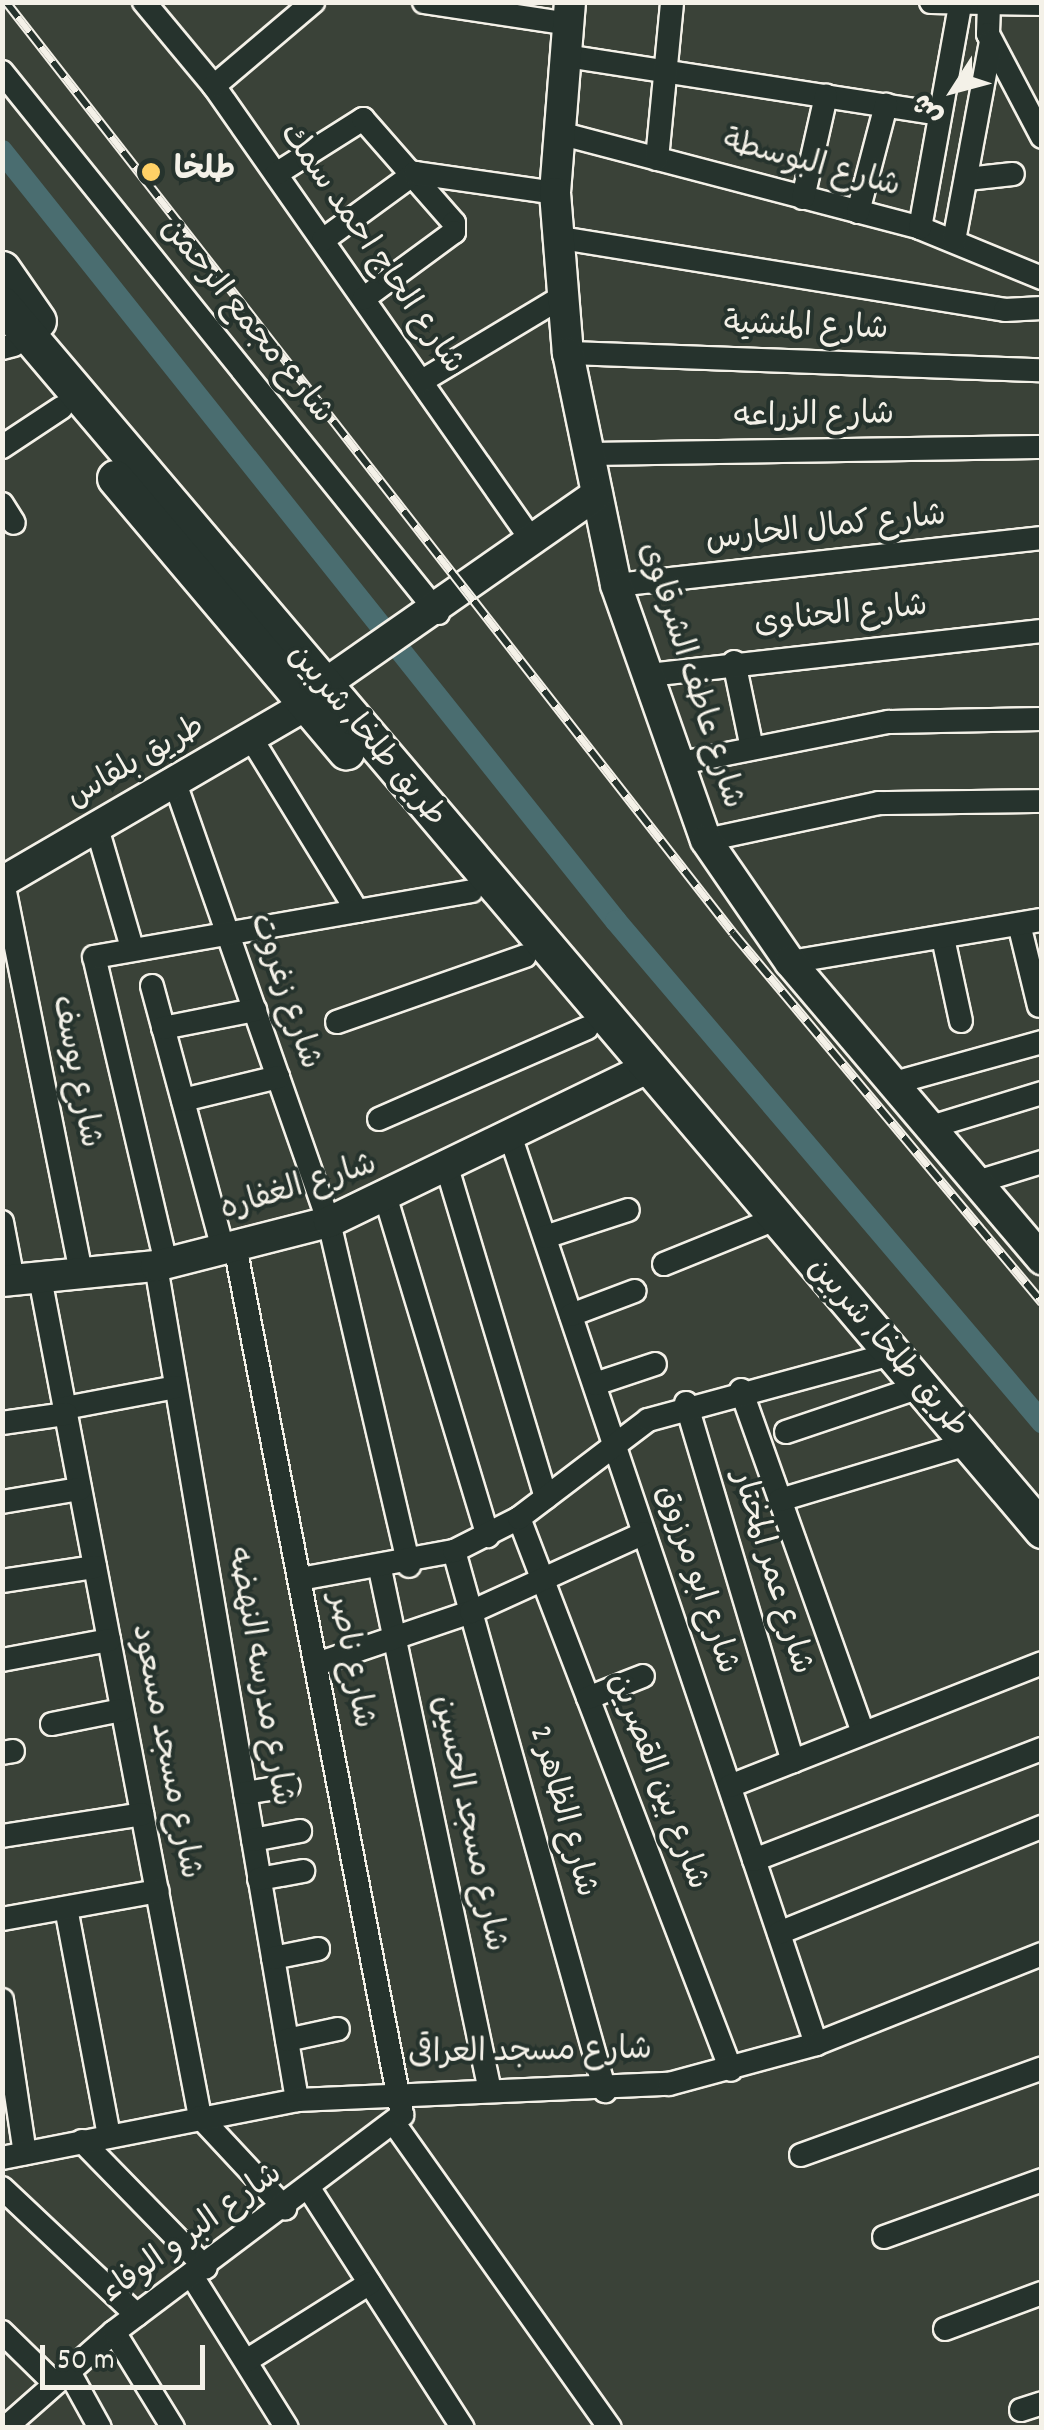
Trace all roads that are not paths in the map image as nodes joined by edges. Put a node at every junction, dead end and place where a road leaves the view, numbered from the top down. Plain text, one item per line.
1 (144, 2) edge
2 (313, 2) edge
3 (424, 2) edge
4 (672, 2) edge
5 (931, 2) edge
6 (1042, 4) edge
7 (974, 5) edge
8 (570, 13) edge
9 (991, 42) junction
10 (566, 56) junction
11 (666, 71) junction
12 (2, 72) edge
13 (214, 86) junction
14 (826, 96) junction
15 (886, 106) junction
16 (940, 114) junction
17 (559, 134) junction
18 (1042, 136) edge
19 (657, 159) junction
20 (415, 173) junction
21 (276, 174) junction
22 (1014, 174) dead end
23 (967, 179) junction
24 (555, 193) junction
25 (803, 198) junction
26 (858, 212) junction
27 (920, 228) junction
28 (555, 237) junction
29 (323, 240) junction
30 (954, 241) junction
31 (2, 269) edge
32 (1042, 278) edge
33 (364, 298) junction
34 (560, 298) junction
35 (2, 304) edge
36 (1042, 308) edge
37 (6, 341) edge
38 (568, 353) junction
39 (1042, 370) edge
40 (422, 381) junction
41 (62, 408) junction
42 (107, 432) junction
43 (2, 447) edge
44 (1042, 447) edge
45 (586, 454) junction
46 (599, 504) junction
47 (1042, 538) edge
48 (533, 542) junction
49 (188, 551) junction
50 (616, 585) junction
51 (436, 620) junction
52 (1042, 632) edge
53 (734, 662) junction
54 (649, 676) junction
55 (324, 701) junction
56 (1042, 719) edge
57 (251, 738) junction
58 (752, 748) junction
59 (681, 763) junction
60 (175, 782) junction
61 (1042, 801) edge
62 (97, 828) junction
63 (706, 840) junction
64 (3, 882) edge
65 (471, 892) junction
66 (358, 911) junction
67 (1030, 922) edge
68 (228, 931) junction
69 (942, 938) junction
70 (132, 948) junction
71 (525, 956) junction
72 (790, 962) junction
73 (152, 986) dead end
74 (1039, 1006) dead end
75 (255, 1010) junction
76 (961, 1021) dead end
77 (337, 1022) dead end
78 (164, 1028) junction
79 (587, 1028) junction
80 (1042, 1042) edge
81 (638, 1072) junction
82 (278, 1077) junction
83 (894, 1083) junction
84 (1042, 1092) edge
85 (183, 1100) junction
86 (379, 1119) dead end
87 (931, 1127) junction
88 (511, 1138) junction
89 (1042, 1162) edge
90 (448, 1170) junction
91 (977, 1182) junction
92 (387, 1202) junction
93 (628, 1210) dead end
94 (774, 1220) junction
95 (2, 1222) edge
96 (329, 1222) junction
97 (545, 1238) junction
98 (229, 1247) junction
99 (1039, 1251) edge
100 (161, 1264) junction
101 (664, 1264) dead end
102 (81, 1274) junction
103 (18, 1279) edge
104 (635, 1291) dead end
105 (571, 1314) junction
106 (891, 1354) junction
107 (655, 1364) dead end
108 (594, 1384) junction
109 (920, 1386) junction
110 (176, 1388) junction
111 (741, 1390) junction
112 (686, 1404) junction
113 (65, 1411) junction
114 (2, 1424) edge
115 (786, 1432) dead end
116 (613, 1440) junction
117 (970, 1442) junction
118 (80, 1488) junction
119 (546, 1498) junction
120 (780, 1500) junction
121 (2, 1502) edge
122 (520, 1518) junction
123 (1042, 1530) edge
124 (644, 1533) junction
125 (488, 1536) junction
126 (454, 1551) junction
127 (95, 1566) junction
128 (409, 1566) junction
129 (380, 1570) junction
130 (300, 1579) junction
131 (2, 1582) edge
132 (544, 1582) junction
133 (471, 1612) junction
134 (109, 1640) junction
135 (395, 1641) junction
136 (2, 1660) edge
137 (1042, 1663) edge
138 (317, 1664) junction
139 (643, 1676) dead end
140 (588, 1698) junction
141 (122, 1710) junction
142 (52, 1724) dead end
143 (864, 1733) junction
144 (1042, 1749) edge
145 (793, 1761) junction
146 (288, 1786) dead end
147 (730, 1786) junction
148 (245, 1793) junction
149 (142, 1814) junction
150 (1042, 1827) edge
151 (300, 1831) dead end
152 (2, 1836) edge
153 (253, 1840) junction
154 (754, 1860) junction
155 (303, 1871) dead end
156 (260, 1879) junction
157 (157, 1892) junction
158 (66, 1908) junction
159 (2, 1919) edge
160 (779, 1933) junction
161 (318, 1948) dead end
162 (1042, 1954) edge
163 (273, 1958) junction
164 (2, 2000) edge
165 (338, 2029) dead end
166 (287, 2040) junction
167 (816, 2044) junction
168 (1042, 2068) edge
169 (732, 2070) junction
170 (400, 2089) junction
171 (490, 2091) junction
172 (605, 2091) junction
173 (297, 2100) junction
174 (200, 2117) junction
175 (396, 2126) junction
176 (109, 2136) junction
177 (82, 2142) junction
178 (14, 2155) edge
179 (801, 2155) dead end
180 (1042, 2180) edge
181 (2, 2188) edge
182 (310, 2190) junction
183 (285, 2208) junction
184 (884, 2237) dead end
185 (199, 2272) junction
186 (370, 2283) junction
187 (1042, 2294) edge
188 (137, 2315) junction
189 (945, 2328) dead end
190 (2, 2332) edge
191 (114, 2332) junction
192 (246, 2362) junction
193 (61, 2376) junction
194 (5, 2428) edge
195 (100, 2428) edge
196 (172, 2428) edge
197 (287, 2428) edge
198 (464, 2428) edge
199 (610, 2428) edge

1 - 13 street, شارع الحاج احمد سمك
2 - 13 street
3 - 8 street
4 - 11 street
5 - 7 street
6 - 7 street
7 - 9 street
7 - 16 street
8 - 10 street, شارع عاطف الشرقاوى
9 - 18 street
9 - 23 street
10 - 11 street
10 - 17 street, شارع عاطف الشرقاوى
11 - 14 street
11 - 19 street
12 - 51 street, شارع مجمع الرحمن
13 - 21 street, شارع الحاج احمد سمك
14 - 15 street
14 - 25 street
15 - 16 street
15 - 26 street
16 - 27 street
17 - 19 street, شارع البوسطة
17 - 24 street, شارع عاطف الشرقاوى
19 - 25 street, شارع البوسطة
20 - 21 street
20 - 24 street
20 - 29 street
20 - 33 street
21 - 29 street, شارع الحاج احمد سمك
22 - 23 street
23 - 30 street
24 - 28 street, شارع عاطف الشرقاوى
25 - 26 street, شارع البوسطة
26 - 27 street, شارع البوسطة
27 - 30 street, شارع البوسطة
28 - 34 street, شارع عاطف الشرقاوى
28 - 36 street
29 - 33 street, شارع الحاج احمد سمك
30 - 32 street, شارع البوسطة
31 - 42 main road
33 - 40 street, شارع الحاج احمد سمك
34 - 38 street, شارع عاطف الشرقاوى
34 - 40 street
35 - 42 main road, طريق طلخا, شربين
37 - 41 main road, طريق طلخا, شربين
38 - 39 street, شارع المنشية
38 - 45 street, شارع عاطف الشرقاوى
40 - 48 street, شارع الحاج احمد سمك
41 - 43 street
41 - 49 main road, طريق طلخا, شربين
42 - 49 main road, طريق طلخا, شربين
44 - 45 street, شارع الزراعه
45 - 46 street, شارع عاطف الشرقاوى
46 - 48 street
46 - 50 street, شارع عاطف الشرقاوى
46 - 51 street
47 - 50 street, شارع كمال الحارس
48 - 51 street
49 - 55 main road, طريق طلخا, شربين
50 - 54 street, شارع عاطف الشرقاوى
51 - 55 street, طريق بلقاس
52 - 53 street, شارع الحناوى
53 - 54 street, شارع الحناوى
53 - 58 street
54 - 59 street, شارع عاطف الشرقاوى
55 - 57 street, طريق بلقاس
55 - 65 main road, طريق طلخا, شربين
55 - 81 main road, طريق طلخا, شربين
56 - 58 street
57 - 60 street, طريق بلقاس
57 - 66 street
58 - 59 street
59 - 63 street, شارع عاطف الشرقاوى
60 - 62 street, طريق بلقاس
60 - 68 street, شارع زغروت
61 - 63 street
62 - 64 street, طريق بلقاس
62 - 70 street
63 - 72 street, شارع عاطف الشرقاوى
64 - 102 street, شارع يوسف
65 - 66 street
65 - 71 main road, طريق طلخا, شربين
66 - 68 street
67 - 69 street
67 - 74 street
68 - 70 street
68 - 75 street, شارع زغروت
69 - 72 street
69 - 76 street
70 - 100 street, شارع مدرسه النهضه
71 - 77 street
71 - 79 main road, طريق طلخا, شربين
72 - 83 street, شارع عاطف الشرقاوى
73 - 78 street, شارع ناصر
75 - 78 street
75 - 82 street, شارع زغروت
78 - 85 street, شارع ناصر
79 - 81 main road, طريق طلخا, شربين
79 - 86 street
80 - 83 street
81 - 88 street, شارع الغفاره
81 - 94 main road, طريق طلخا, شربين
82 - 85 street
82 - 96 street, شارع زغروت
83 - 87 street, شارع عاطف الشرقاوى
84 - 87 street
85 - 98 street, شارع ناصر
87 - 91 street, شارع عاطف الشرقاوى
88 - 90 street, شارع الغفاره
88 - 97 street, شارع ابو مرزوق
89 - 91 street
90 - 92 street, شارع الغفاره
90 - 119 street
91 - 99 street, شارع عاطف الشرقاوى
92 - 96 street, شارع الغفاره
92 - 125 street
93 - 97 street
94 - 101 street
94 - 106 main road, طريق طلخا, شربين
95 - 103 street, شارع مسجد مسعود
96 - 98 street, شارع الغفاره
96 - 128 street, شارع زغروت
97 - 105 street, شارع ابو مرزوق
98 - 100 street, شارع الغفاره
98 - 130 street, شارع ناصر
100 - 102 street, شارع الغفاره
100 - 110 street, شارع مدرسه النهضه
102 - 103 street, شارع الغفاره
103 - 113 street, شارع مسجد مسعود
104 - 105 street
105 - 108 street, شارع ابو مرزوق
106 - 109 main road, طريق طلخا, شربين
106 - 111 street
107 - 108 street
108 - 116 street, شارع ابو مرزوق
109 - 115 street
109 - 117 main road, طريق طلخا, شربين
110 - 113 street
110 - 148 street, شارع مدرسه النهضه
111 - 112 street
111 - 120 street
112 - 116 street
112 - 145 street, شارع عمر المختار
113 - 114 street
113 - 118 street, شارع مسجد مسعود
116 - 119 street
116 - 124 street, شارع ابو مرزوق
117 - 120 street
117 - 123 main road, طريق طلخا, شربين
118 - 121 street
118 - 127 street, شارع مسجد مسعود
119 - 122 street
120 - 143 street
122 - 125 street
122 - 132 street, شارع بين القصرين
124 - 132 street
124 - 147 street, شارع ابو مرزوق
125 - 126 street
126 - 128 street
126 - 133 street, شارع الظاهر 2
127 - 131 street
127 - 134 street, شارع مسجد مسعود
128 - 129 street
129 - 130 street
129 - 135 street, شارع مسجد الحسين
130 - 138 street, شارع ناصر
132 - 133 street
132 - 140 street, شارع بين القصرين
133 - 135 street
133 - 172 street, شارع الظاهر 2
134 - 136 street
134 - 141 street, شارع مسجد مسعود
135 - 138 street
135 - 171 street, شارع مسجد الحسين
137 - 143 street
138 - 170 street, شارع ناصر
139 - 140 street
140 - 169 street, شارع بين القصرين
141 - 142 street
141 - 149 street, شارع مسجد مسعود
143 - 145 street
144 - 154 street
145 - 147 street
146 - 148 street
147 - 154 street, شارع ابو مرزوق
148 - 153 street, شارع مدرسه النهضه
149 - 152 street
149 - 157 street, شارع مسجد مسعود
150 - 160 street
151 - 153 street
153 - 156 street, شارع مدرسه النهضه
154 - 160 street, شارع ابو مرزوق
155 - 156 street
156 - 163 street, شارع مدرسه النهضه
157 - 158 street
157 - 174 street, شارع مسجد مسعود
158 - 159 street
158 - 176 street
160 - 167 street, شارع ابو مرزوق
161 - 163 street
162 - 167 street, شارع مسجد العراقى
163 - 166 street, شارع مدرسه النهضه
164 - 178 street
165 - 166 street
166 - 173 street, شارع مدرسه النهضه
167 - 169 street, شارع مسجد العراقى
168 - 179 street
169 - 172 street, شارع مسجد العراقى
170 - 171 street, شارع مسجد العراقى
170 - 173 street, شارع مسجد العراقى
170 - 175 street
171 - 172 street, شارع مسجد العراقى
173 - 174 street, شارع مسجد العراقى
174 - 176 street, شارع مسجد العراقى
174 - 183 street
175 - 182 street, شارع البر و الوفاء
175 - 199 street
176 - 177 street, شارع مسجد العراقى
177 - 178 street, شارع مسجد العراقى
177 - 185 street
180 - 184 street
181 - 188 street
182 - 183 street, شارع البر و الوفاء
182 - 186 street
183 - 185 street, شارع البر و الوفاء
185 - 188 street, شارع البر و الوفاء
185 - 192 street
186 - 192 street
186 - 198 street
187 - 189 street
188 - 191 street, شارع البر و الوفاء
190 - 193 street
191 - 193 street, شارع البر و الوفاء
191 - 196 street
192 - 197 street
193 - 194 street, شارع البر و الوفاء
193 - 195 street

